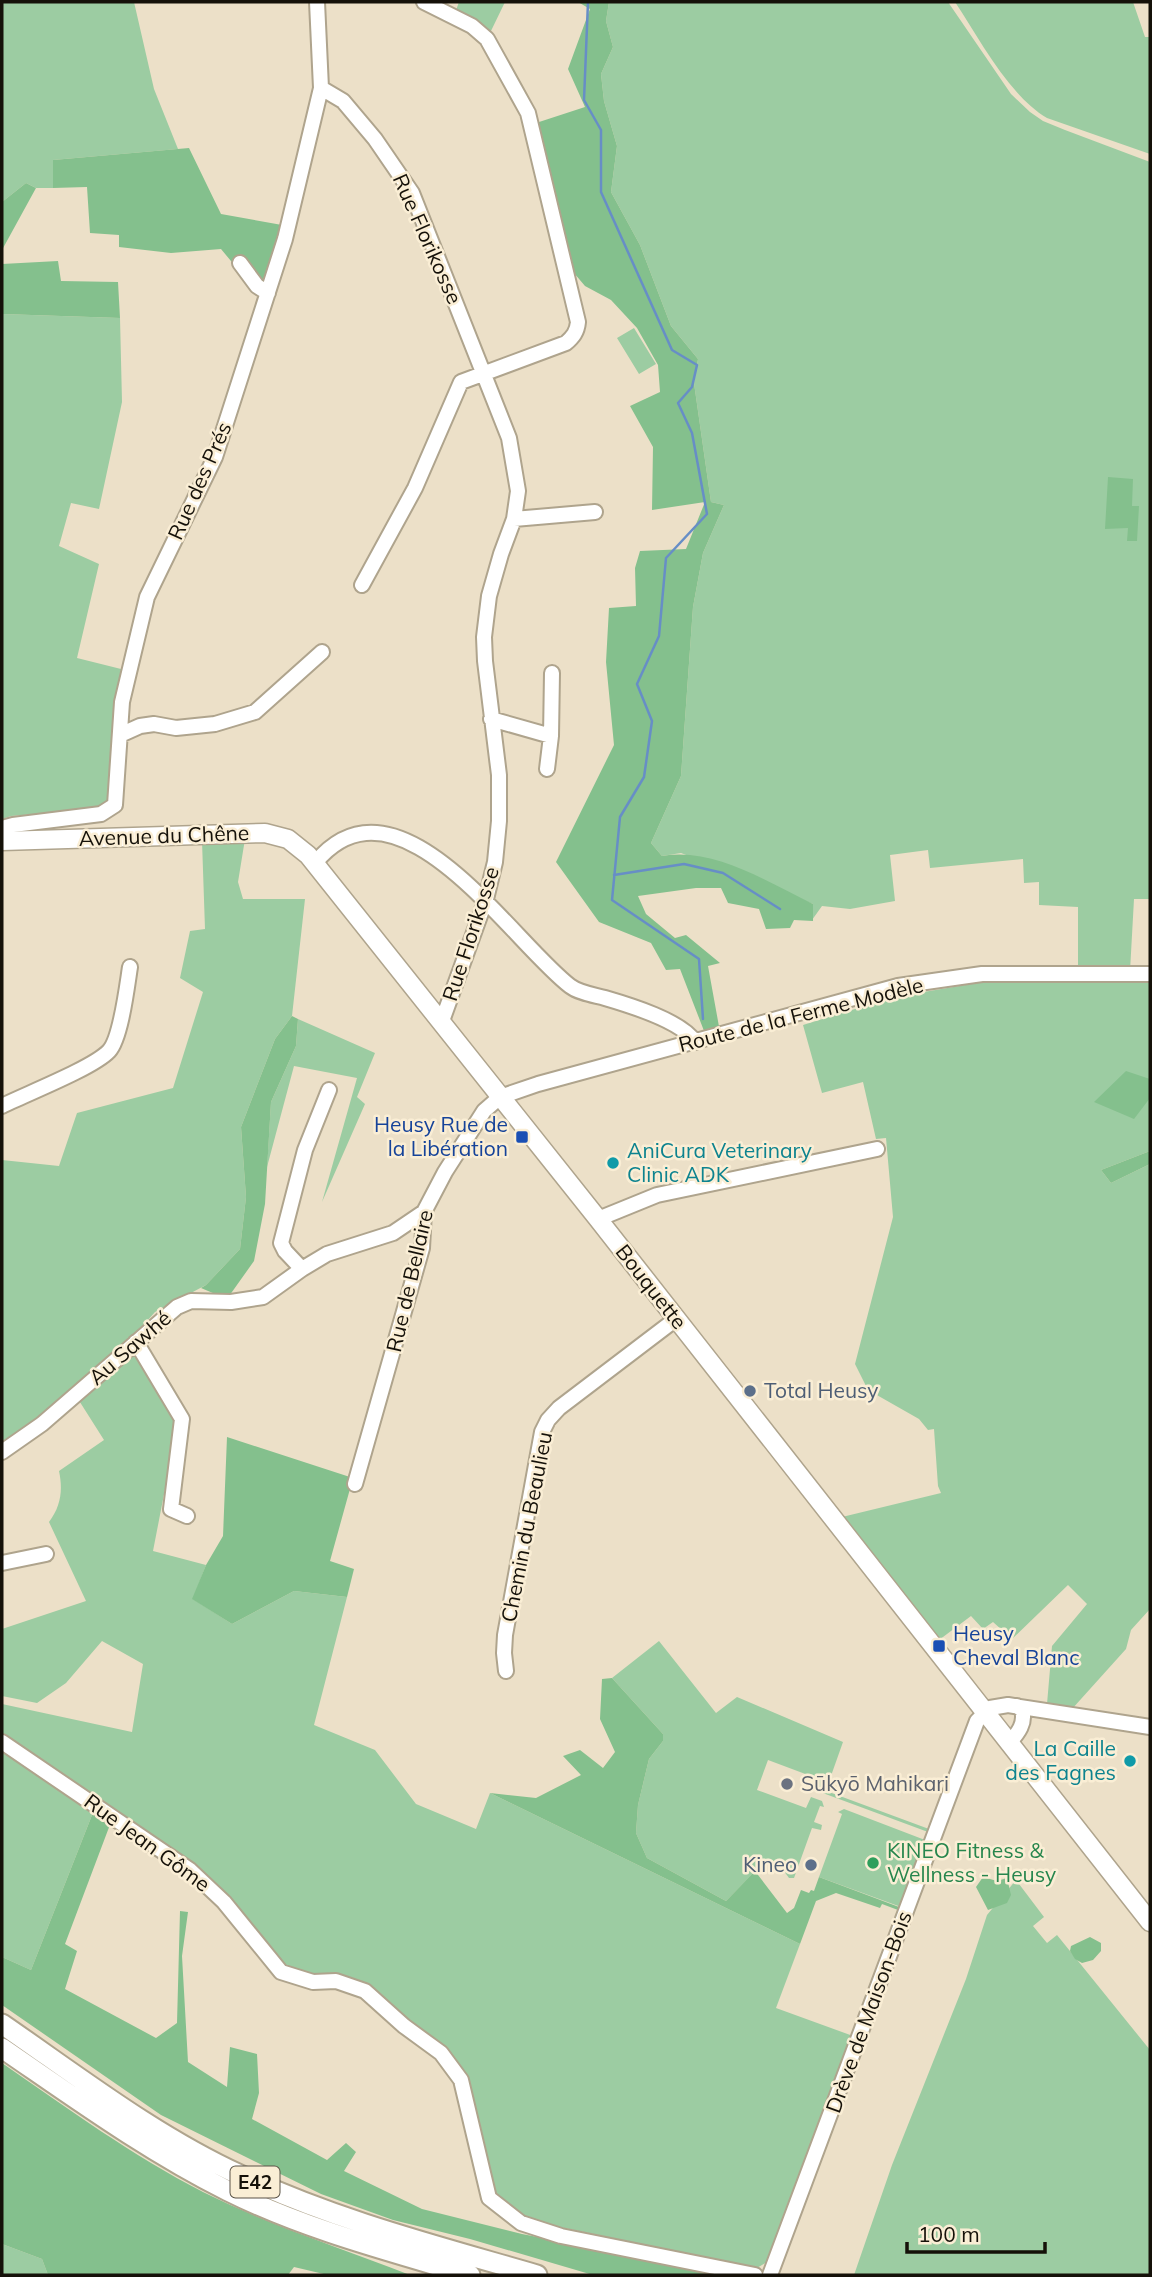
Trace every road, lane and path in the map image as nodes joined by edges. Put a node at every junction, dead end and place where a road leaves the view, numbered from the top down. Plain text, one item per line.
1 (317, 2) edge
2 (424, 2) edge
3 (321, 88) junction
4 (240, 263) dead end
5 (268, 293) junction
6 (485, 374) junction
7 (595, 512) dead end
8 (514, 519) junction
9 (362, 585) dead end
10 (322, 652) dead end
11 (552, 673) dead end
12 (491, 719) junction
13 (120, 735) junction
14 (551, 736) junction
15 (547, 769) dead end
16 (2, 828) edge
17 (2, 841) edge
18 (316, 862) junction
19 (486, 899) junction
20 (130, 967) dead end
21 (1150, 974) edge
22 (442, 1021) junction
23 (695, 1042) junction
24 (329, 1090) dead end
25 (500, 1097) junction
26 (2, 1105) edge
27 (877, 1149) dead end
28 (424, 1212) junction
29 (598, 1219) junction
30 (302, 1269) junction
31 (676, 1319) junction
32 (136, 1342) junction
33 (2, 1452) edge
34 (355, 1484) dead end
35 (187, 1516) dead end
36 (46, 1555) dead end
37 (2, 1563) edge
38 (506, 1671) dead end
39 (986, 1711) junction
40 (1020, 1713) junction
41 (1150, 1727) edge
42 (2, 1742) edge
43 (1010, 1742) junction
44 (1150, 1922) edge
45 (2, 2024) edge
46 (2, 2048) edge
47 (398, 2254) junction
48 (460, 2275) edge
49 (470, 2275) edge
50 (537, 2275) edge
51 (755, 2275) edge
52 (771, 2275) edge

1 - 3 street, Rue des Prés
2 - 6 street
3 - 5 street, Rue des Prés
3 - 6 street, Rue Florikosse
4 - 5 street
5 - 13 street, Rue des Prés
6 - 8 street, Rue Florikosse
6 - 9 street
7 - 8 street
8 - 12 street, Rue Florikosse
10 - 13 street
11 - 14 street
12 - 14 street
12 - 19 street, Rue Florikosse
13 - 16 street, Rue des Prés
14 - 15 street
17 - 18 main road, Avenue du Chêne
18 - 19 street
18 - 22 main road, Bouquette
19 - 22 street, Rue Florikosse
19 - 23 street
20 - 26 street
21 - 23 street, Route de la Ferme Modèle
22 - 25 main road, Bouquette
23 - 25 street, Route de la Ferme Modèle
24 - 30 street
25 - 28 street, Rue de Bellaire
25 - 29 main road, Bouquette
27 - 29 street
28 - 30 street, Au Sawhé
28 - 34 street, Rue de Bellaire
29 - 31 main road, Bouquette
30 - 32 street, Au Sawhé
31 - 38 street, Chemin du Beaulieu
31 - 39 main road, Bouquette
32 - 33 street, Au Sawhé
32 - 35 street
36 - 37 street
39 - 40 street
39 - 43 main road, Bouquette
39 - 52 street, Drève de Maison-Bois
40 - 41 street
40 - 43 street
42 - 51 street, Rue Jean Gôme
43 - 44 main road, Bouquette
45 - 50 highway, E42
46 - 47 highway, E42
47 - 48 highway
47 - 49 highway, E42

